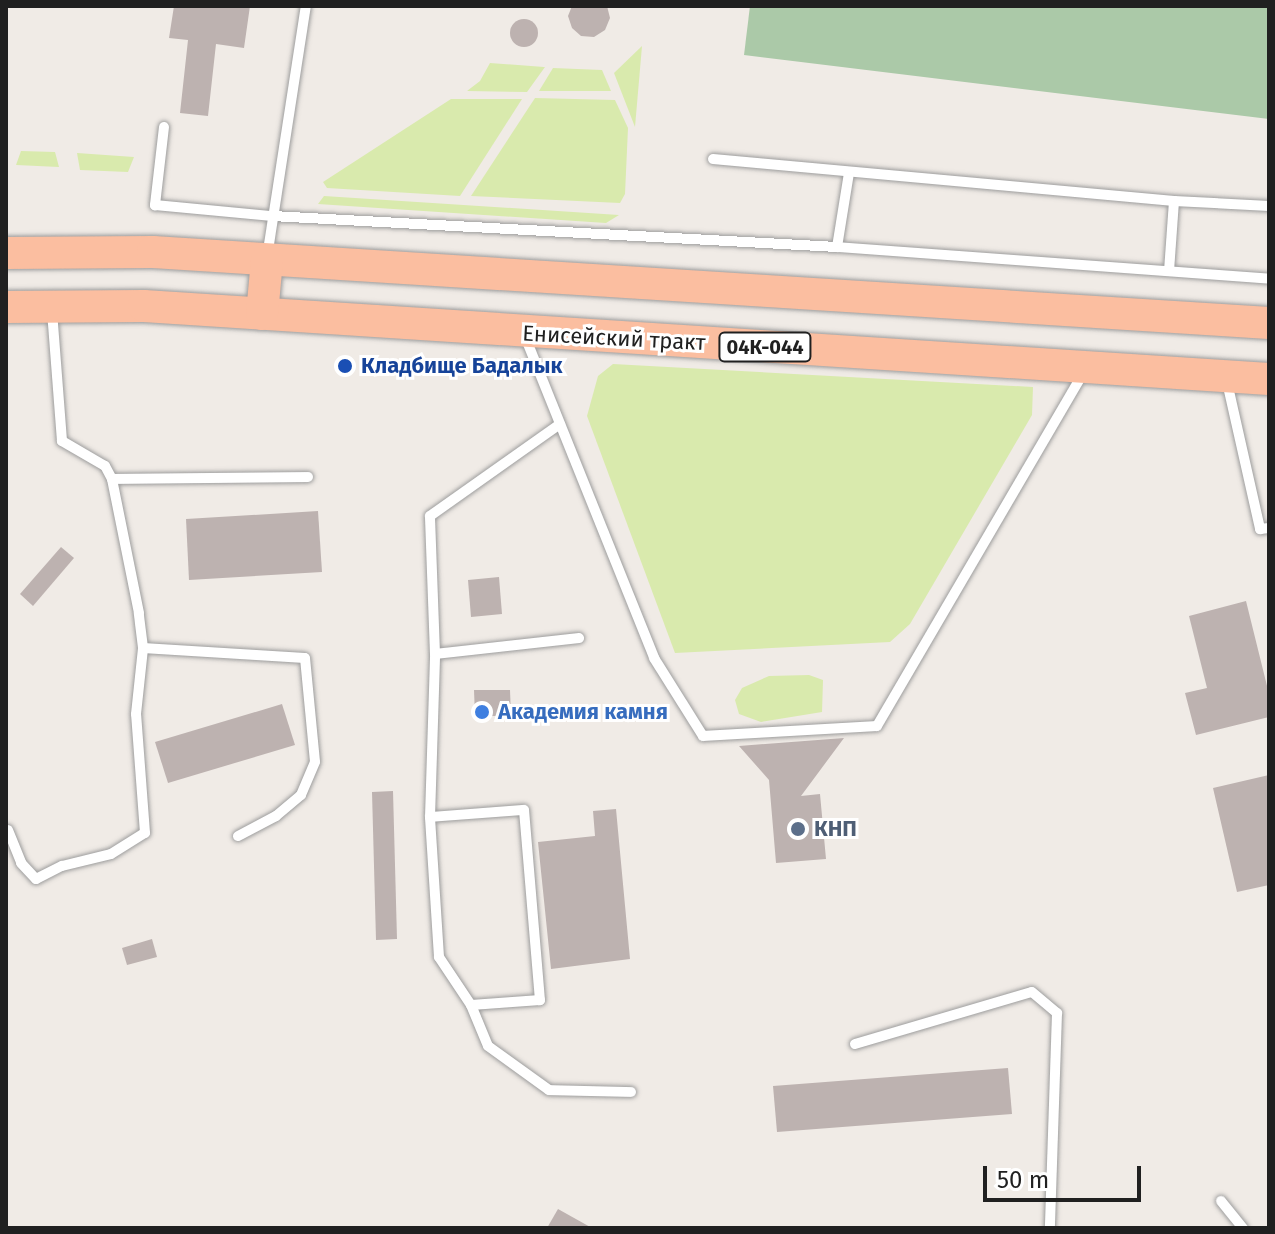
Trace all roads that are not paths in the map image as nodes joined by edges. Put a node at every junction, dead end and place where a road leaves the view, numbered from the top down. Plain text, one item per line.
1 (306, 6) edge
2 (164, 127) dead end
3 (713, 159) dead end
4 (849, 173) junction
5 (1174, 201) junction
6 (1269, 206) edge
7 (272, 216) junction
8 (837, 247) junction
9 (6, 253) edge
10 (267, 260) junction
11 (1169, 271) junction
12 (1269, 279) edge
13 (52, 304) junction
14 (6, 307) edge
15 (262, 314) junction
16 (1269, 323) edge
17 (523, 333) junction
18 (1087, 366) junction
19 (1226, 376) junction
20 (1269, 379) edge
21 (560, 424) junction
22 (308, 477) dead end
23 (112, 479) junction
24 (1269, 528) edge
25 (579, 638) dead end
26 (143, 648) junction
27 (435, 654) junction
28 (430, 817) junction
29 (8, 830) edge
30 (238, 836) dead end
31 (471, 1005) junction
32 (855, 1044) dead end
33 (631, 1092) dead end
34 (1221, 1201) dead end
35 (1050, 1228) edge
36 (1243, 1228) edge

1 - 7 lane
2 - 7 lane
3 - 4 lane
4 - 5 lane
4 - 8 lane
5 - 6 lane
5 - 11 lane
7 - 8 lane
7 - 10 lane
8 - 11 lane
9 - 10 main road
10 - 15 main road
10 - 16 main road
11 - 12 lane
13 - 14 main road, Енисейский тракт / 04К-044
13 - 15 main road, Енисейский тракт / 04К-044
13 - 23 lane
15 - 17 main road, Енисейский тракт / 04К-044
17 - 18 main road, Енисейский тракт / 04К-044
17 - 21 lane
18 - 19 main road, Енисейский тракт / 04К-044
18 - 21 lane
19 - 20 main road, Енисейский тракт / 04К-044
19 - 24 lane
21 - 27 lane
22 - 23 lane
23 - 26 lane
25 - 27 lane
26 - 29 lane
26 - 30 lane
27 - 28 lane
28 - 31 lane
28 - 31 lane
31 - 33 lane
32 - 35 lane
34 - 36 lane

